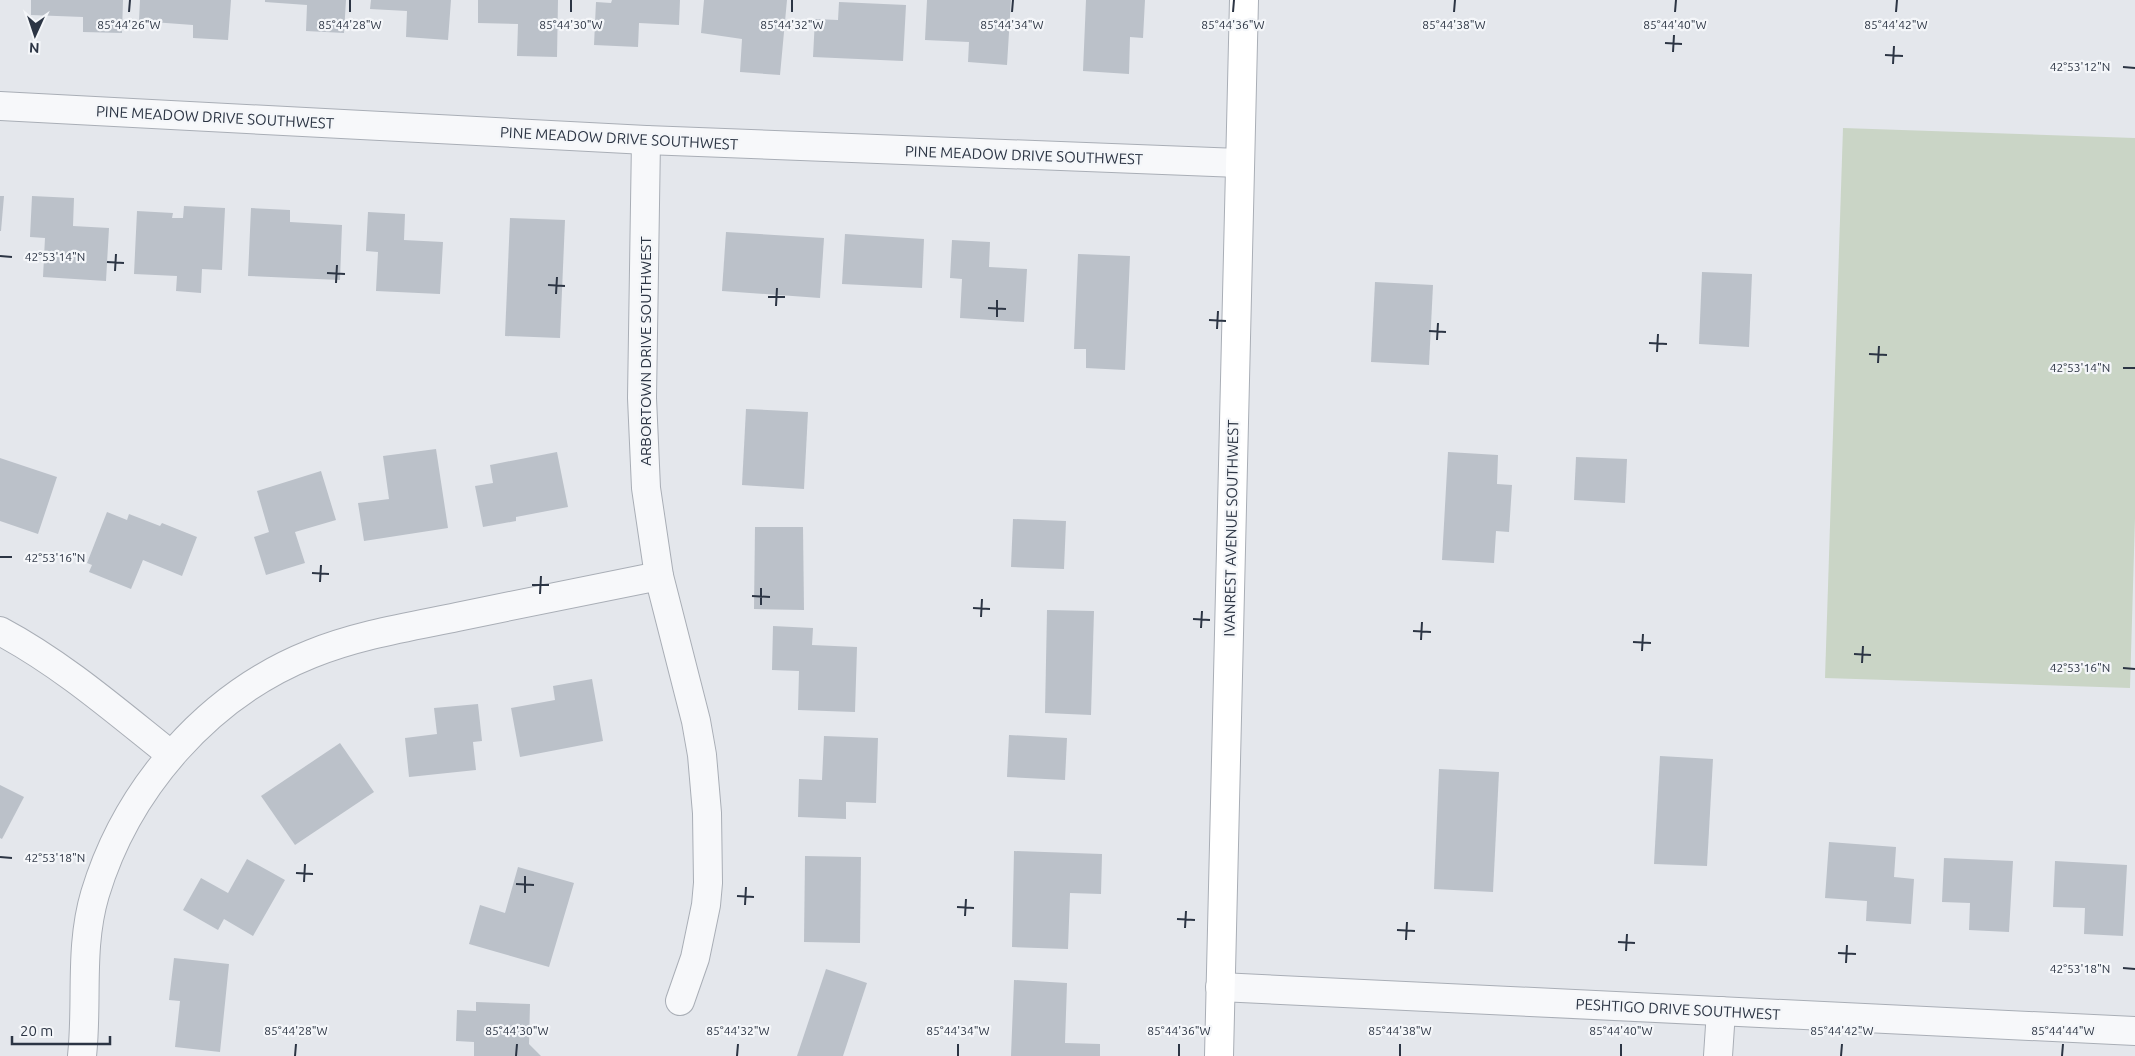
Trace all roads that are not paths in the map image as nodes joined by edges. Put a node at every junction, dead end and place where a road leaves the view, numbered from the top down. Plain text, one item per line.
1 (1244, 0) edge
2 (0, 106) edge
3 (646, 140) junction
4 (1239, 163) junction
5 (658, 576) junction
6 (0, 631) edge
7 (170, 754) junction
8 (1220, 987) junction
9 (680, 1001) dead end
10 (1721, 1012) junction
11 (2135, 1031) edge
12 (82, 1056) edge
13 (1219, 1056) edge
14 (1718, 1056) edge

1 - 4 street, IVANREST AVENUE SOUTHWEST
2 - 3 street, PINE MEADOW DRIVE SOUTHWEST
3 - 4 street, PINE MEADOW DRIVE SOUTHWEST
3 - 5 street, ARBORTOWN DRIVE SOUTHWEST
4 - 8 street, IVANREST AVENUE SOUTHWEST
5 - 7 street
5 - 9 street, ARBORTOWN DRIVE SOUTHWEST
6 - 7 street
7 - 12 street
8 - 10 street, PESHTIGO DRIVE SOUTHWEST
8 - 13 street, IVANREST AVENUE SOUTHWEST
10 - 11 street, PESHTIGO DRIVE SOUTHWEST
10 - 14 street

